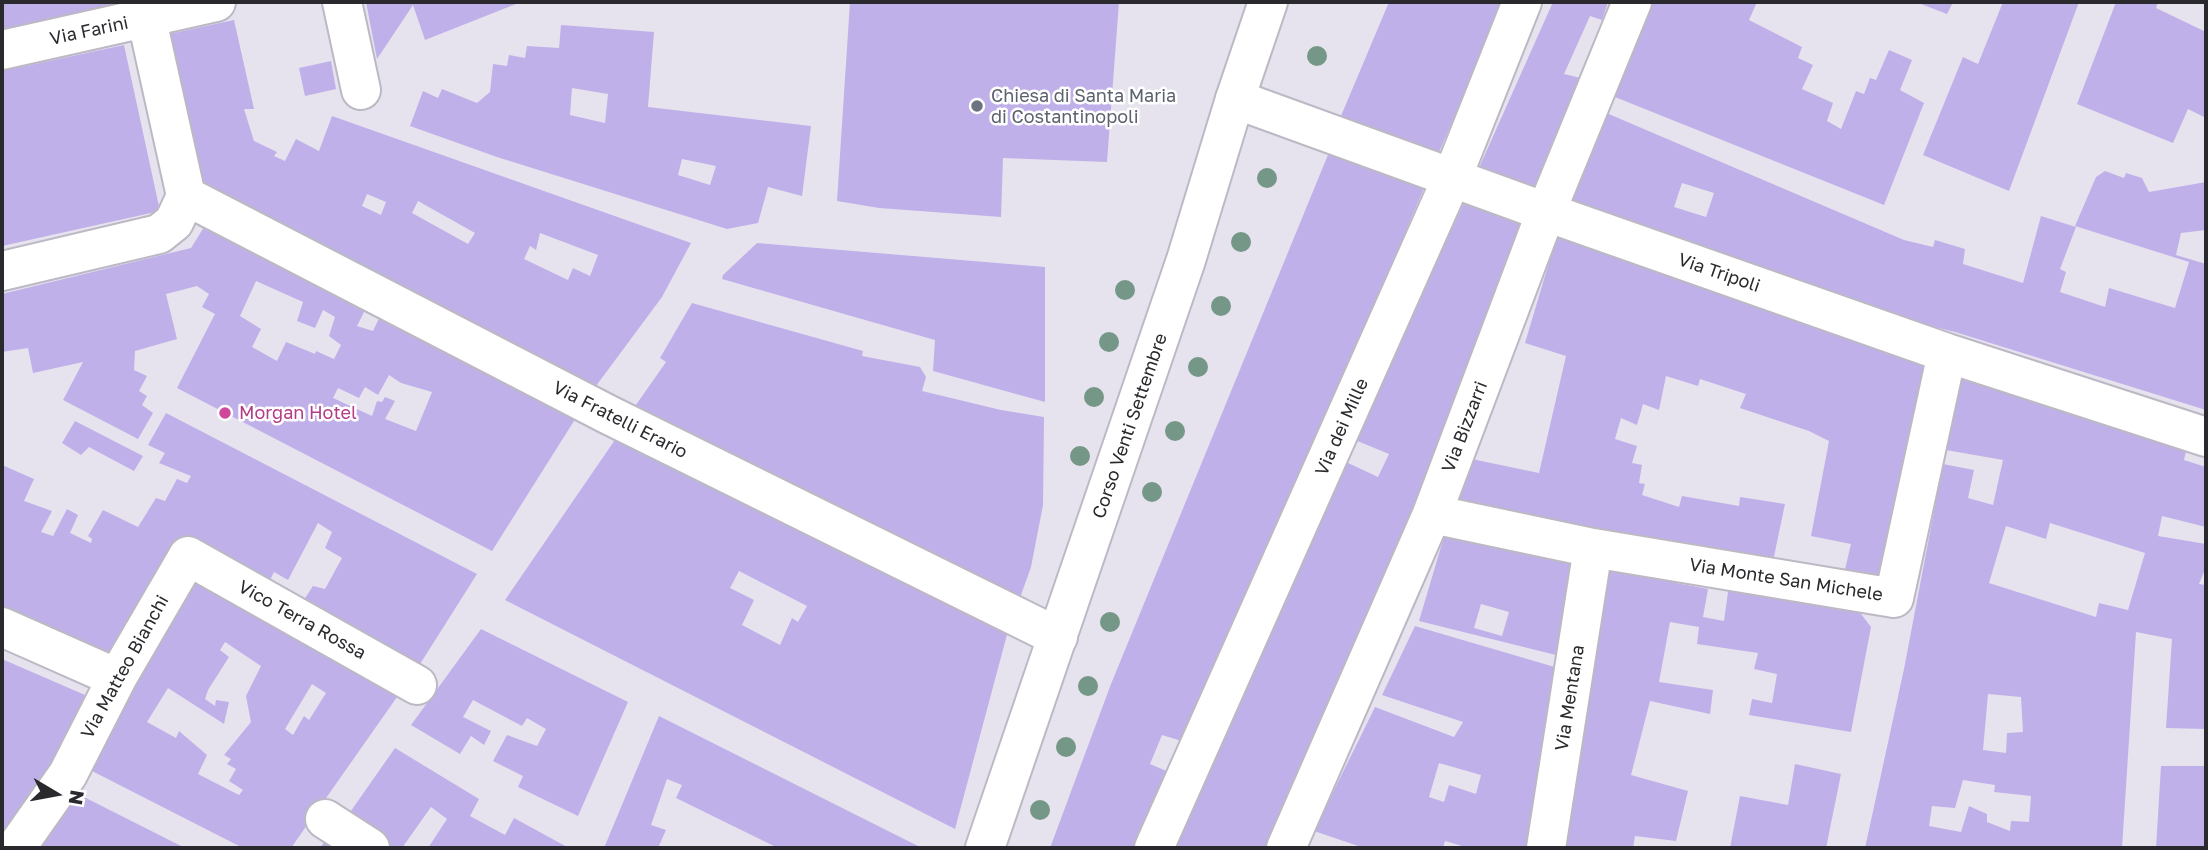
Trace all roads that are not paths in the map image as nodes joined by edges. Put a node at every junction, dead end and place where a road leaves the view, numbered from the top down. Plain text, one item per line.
1 (216, 2) edge
2 (342, 2) edge
3 (1268, 2) edge
4 (1522, 2) edge
5 (1632, 2) edge
6 (145, 10) edge
7 (2, 50) edge
8 (361, 90) dead end
9 (1235, 99) junction
10 (1452, 178) junction
11 (186, 196) junction
12 (1546, 212) junction
13 (2, 271) edge
14 (1947, 353) junction
15 (2206, 437) edge
16 (1432, 514) junction
17 (1593, 548) junction
18 (188, 556) joint
19 (2, 627) edge
20 (1058, 637) junction
21 (117, 678) junction
22 (417, 685) dead end
23 (325, 819) dead end
24 (16, 848) edge
25 (370, 848) edge
26 (985, 848) edge
27 (1154, 848) edge
28 (1286, 848) edge
29 (1546, 848) edge

1 - 6 street, Via Farini
2 - 8 street
3 - 9 street, Corso Venti Settembre
4 - 10 street, Via dei Mille
5 - 12 street, Via Bizzarri
6 - 7 street, Via Farini
6 - 11 street
9 - 10 street, Via Tripoli
9 - 20 street, Corso Venti Settembre
10 - 12 street, Via Tripoli
10 - 27 street, Via dei Mille
11 - 13 street
11 - 20 street, Via Fratelli Erario
12 - 14 street, Via Tripoli
12 - 16 street, Via Bizzarri
14 - 15 street, Via Tripoli
14 - 17 street, Via Monte San Michele
16 - 17 street, Via Monte San Michele
16 - 28 street, Via Bizzarri
17 - 29 street, Via Mentana
18 - 21 street, Via Matteo Bianchi
18 - 22 street, Vico Terra Rossa
19 - 21 street
20 - 26 street, Corso Venti Settembre
21 - 24 street, Via Matteo Bianchi
23 - 25 street

